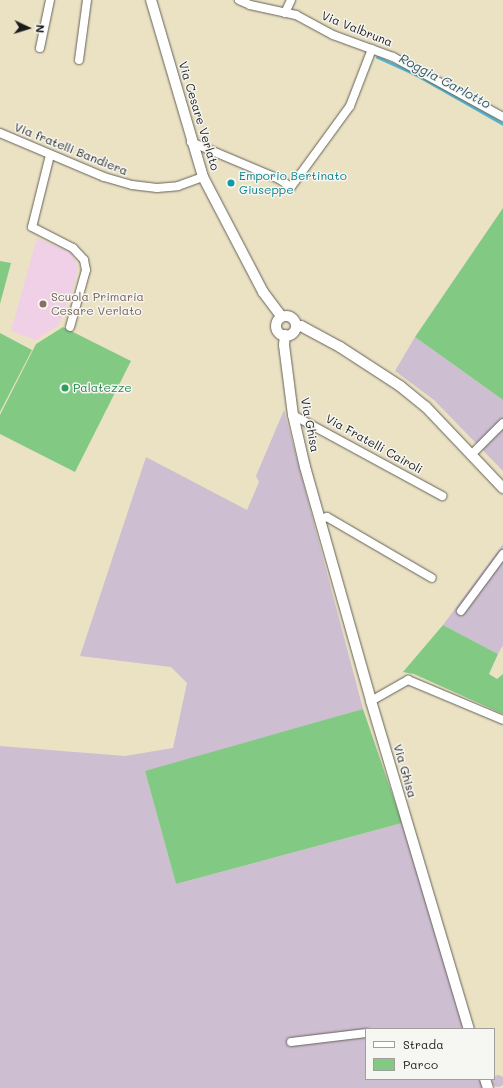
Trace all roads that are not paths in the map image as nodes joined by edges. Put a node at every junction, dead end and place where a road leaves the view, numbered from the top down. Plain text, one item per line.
1 (50, 0) edge
2 (87, 0) edge
3 (151, 0) edge
4 (239, 0) edge
5 (291, 0) edge
6 (285, 13) junction
7 (40, 48) dead end
8 (372, 49) junction
9 (79, 60) dead end
10 (503, 117) edge
11 (0, 133) edge
12 (191, 142) junction
13 (50, 155) junction
14 (203, 177) junction
15 (282, 317) junction
16 (296, 326) junction
17 (70, 327) dead end
18 (285, 335) junction
19 (293, 415) junction
20 (503, 423) edge
21 (471, 455) junction
22 (503, 488) edge
23 (442, 496) dead end
24 (320, 519) junction
25 (503, 554) edge
26 (432, 578) dead end
27 (461, 611) dead end
28 (371, 701) junction
29 (503, 720) edge
30 (469, 1028) edge
31 (365, 1033) edge
32 (291, 1042) dead end

1 - 7 street
2 - 9 street
3 - 12 street, Via Cesare Verlato
4 - 6 street, Via Valbruna
5 - 6 street
6 - 8 street, Via Valbruna
8 - 10 street, Via Valbruna
8 - 12 street
11 - 13 street, Via fratelli Bandiera
12 - 14 street, Via Cesare Verlato
13 - 14 street, Via fratelli Bandiera
13 - 17 street
14 - 15 street, Via Cesare Verlato
15 - 16 street, Via Cesare Verlato
15 - 18 street
16 - 18 street
16 - 21 street, Via Cesare Verlato
18 - 19 street, Via Ghisa
19 - 23 street, Via Fratelli Cairoli
19 - 24 street, Via Ghisa
20 - 21 street
21 - 22 street, Via Cesare Verlato
24 - 26 street
24 - 28 street, Via Ghisa
25 - 27 street
28 - 29 street
28 - 30 street, Via Ghisa
31 - 32 street

